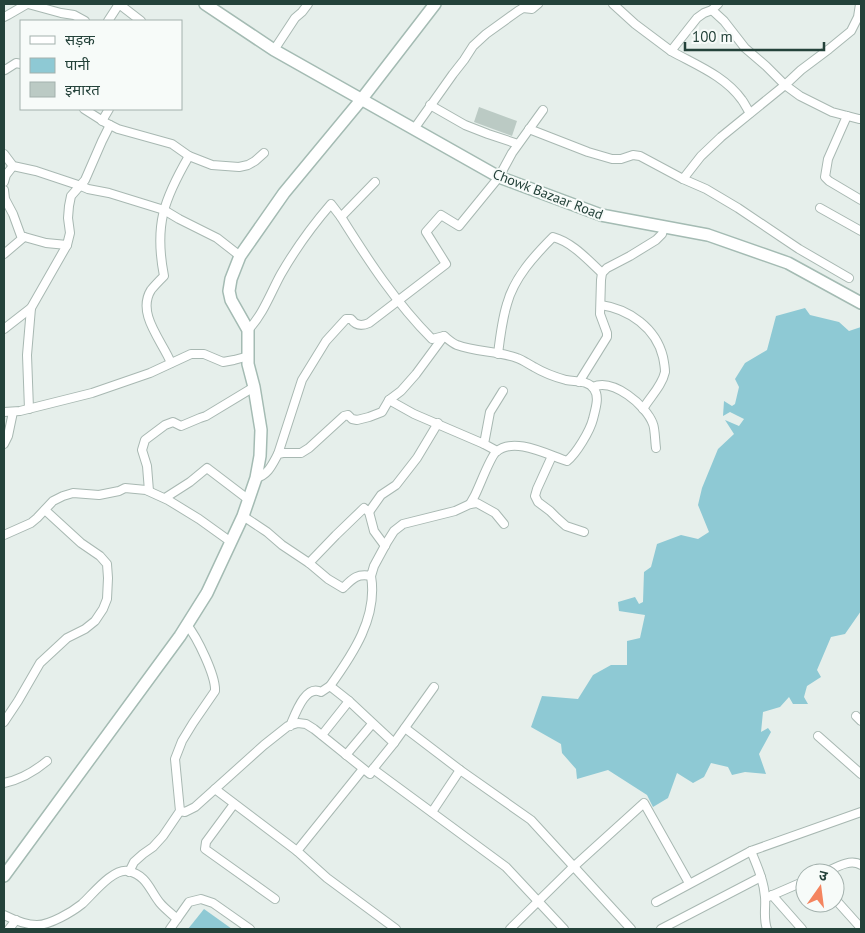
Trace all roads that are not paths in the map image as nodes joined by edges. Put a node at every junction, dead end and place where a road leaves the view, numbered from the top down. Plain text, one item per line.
1 (28, 4) edge
2 (119, 4) edge
3 (205, 4) edge
4 (308, 4) edge
5 (435, 4) edge
6 (538, 4) edge
7 (613, 4) edge
8 (718, 4) edge
9 (860, 4) edge
10 (712, 10) junction
11 (860, 14) edge
12 (4, 17) edge
13 (82, 20) edge
14 (109, 20) edge
15 (140, 20) edge
16 (274, 50) junction
17 (671, 51) junction
18 (20, 64) edge
19 (4, 69) edge
20 (785, 85) junction
21 (361, 100) junction
22 (430, 105) junction
23 (86, 110) edge
24 (109, 110) edge
25 (543, 110) dead end
26 (750, 113) junction
27 (847, 116) junction
28 (861, 118) edge
29 (102, 121) junction
30 (110, 125) junction
31 (528, 129) junction
32 (414, 130) junction
33 (518, 144) junction
34 (264, 153) dead end
35 (4, 154) edge
36 (189, 156) junction
37 (13, 166) junction
38 (499, 177) junction
39 (683, 179) junction
40 (4, 182) edge
41 (375, 182) dead end
42 (81, 186) junction
43 (4, 190) edge
44 (861, 200) edge
45 (820, 208) dead end
46 (164, 210) junction
47 (341, 217) junction
48 (664, 227) junction
49 (861, 231) edge
50 (24, 237) junction
51 (67, 244) junction
52 (4, 254) edge
53 (240, 256) junction
54 (602, 273) junction
55 (849, 278) dead end
56 (398, 300) junction
57 (861, 303) edge
58 (601, 305) junction
59 (30, 308) junction
60 (4, 329) edge
61 (248, 330) junction
62 (444, 336) junction
63 (498, 354) junction
64 (249, 356) junction
65 (171, 363) junction
66 (579, 382) junction
67 (254, 387) junction
68 (593, 387) junction
69 (503, 391) dead end
70 (389, 400) junction
71 (29, 409) junction
72 (643, 409) junction
73 (4, 412) edge
74 (13, 412) junction
75 (438, 424) junction
76 (4, 444) edge
77 (484, 444) junction
78 (656, 448) dead end
79 (497, 451) junction
80 (278, 454) junction
81 (552, 456) junction
82 (256, 478) junction
83 (149, 491) junction
84 (165, 498) junction
85 (249, 500) junction
86 (470, 504) junction
87 (45, 510) junction
88 (369, 512) junction
89 (243, 516) junction
90 (504, 524) dead end
91 (584, 532) dead end
92 (4, 535) edge
93 (231, 542) junction
94 (385, 546) junction
95 (309, 564) junction
96 (371, 576) junction
97 (186, 625) junction
98 (330, 686) junction
99 (434, 687) dead end
100 (349, 701) junction
101 (4, 722) edge
102 (372, 724) junction
103 (290, 726) junction
104 (405, 728) junction
105 (322, 735) junction
106 (818, 736) dead end
107 (394, 743) junction
108 (346, 755) junction
109 (47, 761) dead end
110 (363, 769) junction
111 (373, 769) junction
112 (460, 770) junction
113 (861, 774) edge
114 (4, 784) edge
115 (215, 789) junction
116 (234, 804) junction
117 (180, 811) junction
118 (432, 812) junction
119 (861, 812) edge
120 (298, 851) junction
121 (751, 851) junction
122 (845, 865) edge
123 (861, 865) edge
124 (574, 867) junction
125 (129, 872) junction
126 (4, 876) edge
127 (761, 877) junction
128 (689, 883) junction
129 (795, 885) edge
130 (769, 897) junction
131 (275, 900) dead end
132 (539, 902) junction
133 (656, 902) dead end
134 (845, 910) edge
135 (4, 915) edge
136 (177, 919) junction
137 (16, 920) junction
138 (861, 928) edge
139 (9, 929) edge
140 (170, 929) edge
141 (250, 929) edge
142 (396, 929) edge
143 (510, 929) edge
144 (564, 929) edge
145 (631, 929) edge
146 (661, 929) edge
147 (767, 929) edge
148 (802, 929) edge

1 - 12 street
1 - 13 street
2 - 14 street
2 - 15 street
3 - 16 street, Chowk Bazaar Road
4 - 16 street
5 - 21 street
6 - 22 street
7 - 17 street
8 - 10 street
9 - 11 street
10 - 17 street
10 - 20 street
11 - 20 street
16 - 21 street, Chowk Bazaar Road
17 - 26 street
18 - 19 street
20 - 26 street
20 - 27 street
21 - 32 street, Chowk Bazaar Road
21 - 53 street
22 - 32 street
22 - 33 street
23 - 29 street
24 - 29 street
25 - 31 street
26 - 39 street
27 - 28 street
27 - 44 street
29 - 30 street
30 - 36 street
30 - 42 street
31 - 33 street
31 - 39 street
32 - 38 street, Chowk Bazaar Road
33 - 38 street
34 - 36 street
35 - 37 street
36 - 46 street
37 - 40 street
37 - 42 street
38 - 48 street, Chowk Bazaar Road
38 - 56 street
39 - 55 street
41 - 47 street
42 - 46 street
42 - 51 street
43 - 50 street
45 - 49 street
46 - 53 street
46 - 65 street
47 - 56 street
47 - 61 street
48 - 54 street
48 - 57 street, Chowk Bazaar Road
50 - 51 street
50 - 52 street
51 - 59 street
53 - 61 street
54 - 58 street
54 - 63 street
56 - 62 street
56 - 80 street
58 - 66 street
58 - 72 street
59 - 60 street
59 - 71 street
61 - 64 street
62 - 63 street
62 - 70 street
63 - 66 street
64 - 65 street
64 - 67 street
65 - 71 street
66 - 68 street
67 - 82 street
67 - 83 street
68 - 72 street
68 - 81 street
69 - 77 street
70 - 75 street
70 - 80 street
71 - 74 street
72 - 78 street
73 - 74 street
74 - 76 street
75 - 77 street
75 - 88 street
77 - 79 street
79 - 81 street
79 - 86 street
80 - 82 street
81 - 91 street
82 - 85 street
83 - 84 street
83 - 87 street
84 - 85 street
84 - 93 street
85 - 89 street
86 - 90 street
86 - 94 street
87 - 92 street
87 - 101 street
88 - 94 street
88 - 95 street
89 - 93 street
89 - 95 street
93 - 97 street
94 - 96 street
95 - 96 street
96 - 98 street
97 - 117 street
97 - 126 street
98 - 100 street
98 - 103 street
99 - 104 street
100 - 102 street
100 - 105 street
102 - 107 street
102 - 108 street
103 - 105 street
103 - 115 street
104 - 107 street
104 - 112 street
105 - 108 street
106 - 113 street
107 - 111 street
108 - 110 street
109 - 114 street
110 - 111 street
110 - 120 street
111 - 118 street
112 - 118 street
112 - 124 street
115 - 116 street
115 - 117 street
116 - 120 street
116 - 131 street
117 - 125 street
118 - 132 street
119 - 121 street
120 - 142 street
121 - 127 street
121 - 128 street
122 - 123 street
124 - 128 street
124 - 132 street
124 - 145 street
125 - 136 street
125 - 137 street
127 - 130 street
127 - 146 street
128 - 133 street
129 - 130 street
130 - 147 street
130 - 148 street
132 - 143 street
132 - 144 street
134 - 138 street
135 - 137 street
136 - 140 street
136 - 141 street
137 - 139 street

